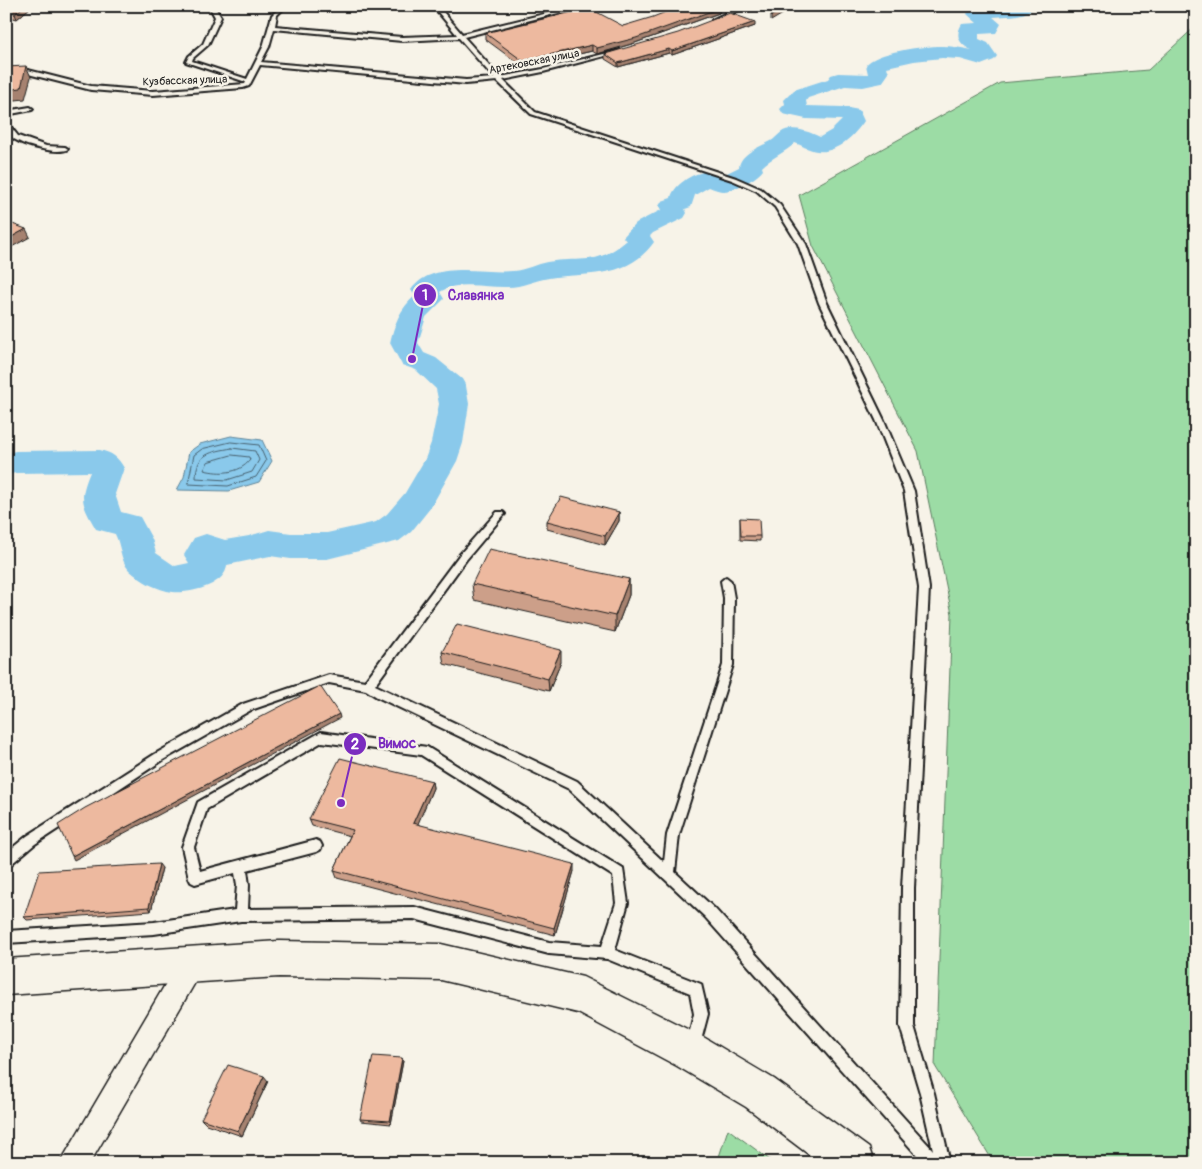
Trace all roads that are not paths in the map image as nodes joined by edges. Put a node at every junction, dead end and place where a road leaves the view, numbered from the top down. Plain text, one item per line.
1 (211, 6) edge
2 (284, 6) edge
3 (435, 6) edge
4 (584, 6) edge
5 (744, 6) edge
6 (708, 23) edge
7 (272, 27) junction
8 (461, 36) junction
9 (621, 50) edge
10 (258, 63) junction
11 (6, 71) edge
12 (499, 80) junction
13 (249, 81) junction
14 (30, 109) dead end
15 (6, 112) edge
16 (6, 123) edge
17 (65, 149) dead end
18 (500, 514) dead end
19 (726, 581) dead end
20 (368, 686) junction
21 (316, 846) dead end
22 (6, 861) edge
23 (240, 865) junction
24 (669, 873) junction
25 (241, 915) junction
26 (6, 937) edge
27 (607, 953) junction
28 (191, 965) junction
29 (6, 977) edge
30 (691, 1052) junction
31 (74, 1163) edge
32 (854, 1163) edge
33 (934, 1163) edge
34 (944, 1163) edge

1 - 13 lane
2 - 7 lane
3 - 8 lane
4 - 8 lane
5 - 6 lane
7 - 8 lane
7 - 10 lane
8 - 12 lane
9 - 12 lane, Артековская улица
10 - 12 lane, Артековская улица
10 - 13 lane
11 - 13 lane, Кузбасская улица
12 - 34 lane
14 - 15 lane
16 - 17 lane
18 - 20 lane
19 - 24 lane
20 - 22 lane
20 - 24 lane
21 - 23 lane
23 - 25 lane
23 - 27 lane
24 - 33 lane
25 - 26 lane
25 - 27 lane
27 - 30 lane
28 - 29 main road
28 - 30 main road
28 - 31 street
30 - 32 main road

